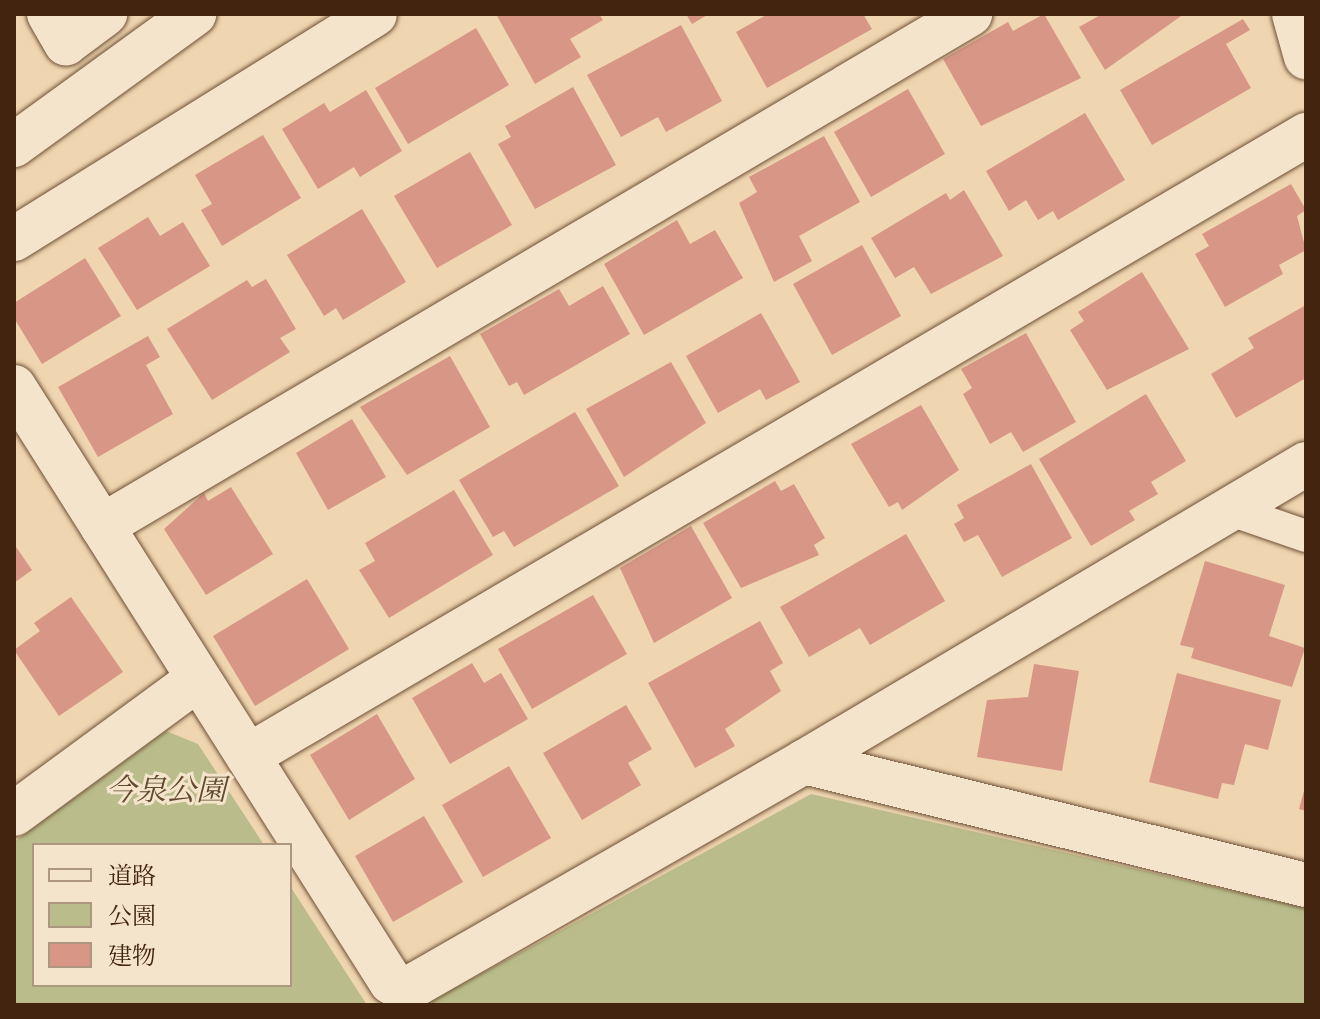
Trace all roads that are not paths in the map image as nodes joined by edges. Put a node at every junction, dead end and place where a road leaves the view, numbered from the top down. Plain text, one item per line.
1 (49, 14) edge
2 (105, 14) edge
3 (194, 14) edge
4 (375, 14) edge
5 (970, 14) edge
6 (1294, 14) edge
7 (1306, 57) edge
8 (1306, 135) edge
9 (14, 145) edge
10 (14, 239) edge
11 (14, 387) edge
12 (28, 440) edge
13 (1306, 464) edge
14 (1231, 510) junction
15 (102, 526) junction
16 (1306, 536) edge
17 (198, 679) junction
18 (248, 756) junction
19 (804, 762) junction
20 (14, 814) edge
21 (1306, 885) edge

1 - 2 street
3 - 9 street
4 - 10 street
5 - 15 street
6 - 7 street
8 - 18 street
11 - 12 street
12 - 15 street
13 - 14 street
14 - 16 lane
14 - 19 street
15 - 17 street
17 - 18 street
17 - 20 street
18 - 19 street
19 - 21 street

